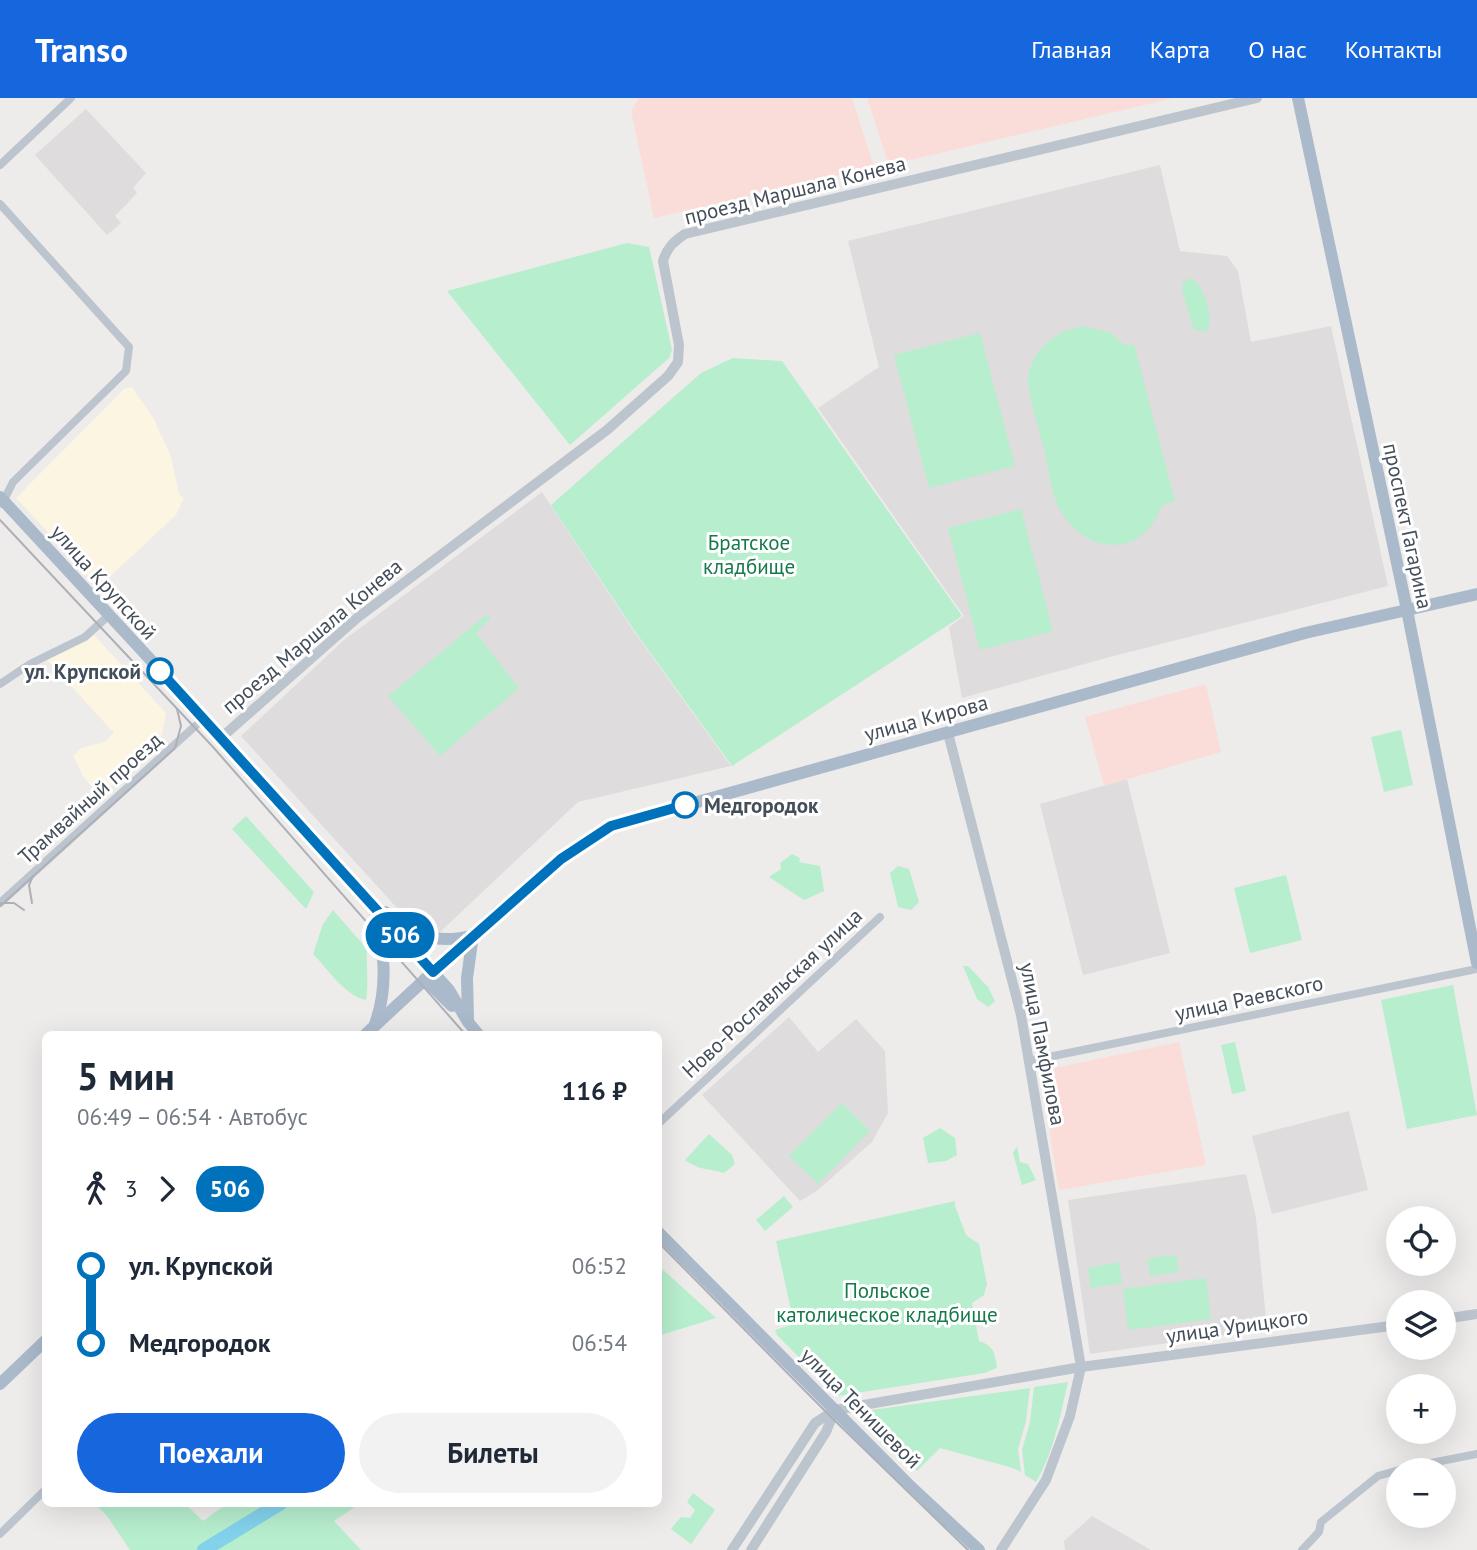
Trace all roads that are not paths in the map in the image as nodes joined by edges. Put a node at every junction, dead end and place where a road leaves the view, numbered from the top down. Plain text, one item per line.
1 (71, 98) edge
2 (1257, 98) edge
3 (1298, 98) edge
4 (0, 165) edge
5 (0, 204) edge
6 (2, 502) edge
7 (1477, 594) edge
8 (1407, 610) junction
9 (108, 616) junction
10 (0, 684) edge
11 (204, 718) junction
12 (948, 733) junction
13 (222, 737) junction
14 (0, 903) edge
15 (373, 904) junction
16 (880, 917) dead end
17 (473, 935) junction
18 (1477, 962) edge
19 (1477, 969) edge
20 (429, 976) junction
21 (468, 1023) junction
22 (370, 1031) edge
23 (475, 1031) edge
24 (1029, 1061) junction
25 (662, 1120) edge
26 (662, 1236) edge
27 (1477, 1314) edge
28 (1456, 1317) edge
29 (1386, 1327) edge
30 (42, 1348) edge
31 (1081, 1367) junction
32 (0, 1384) edge
33 (835, 1410) junction
34 (1477, 1454) edge
35 (42, 1493) edge
36 (0, 1534) edge
37 (732, 1550) edge
38 (751, 1550) edge
39 (979, 1550) edge
40 (1001, 1550) edge
41 (1302, 1550) edge

1 - 4 street
2 - 13 street, проезд Маршала Конева
3 - 8 main road, проспект Гагарина
5 - 6 street
6 - 9 main road, улица Крупской
7 - 8 main road, улица Кирова
8 - 12 main road, улица Кирова
8 - 18 main road, проспект Гагарина
9 - 10 street
9 - 11 main road, улица Крупской
11 - 13 main road, улица Крупской
11 - 14 street, Трамвайный проезд
12 - 17 main road, улица Кирова
12 - 24 street, улица Памфилова
13 - 15 main road, улица Крупской
15 - 17 main road
15 - 20 main road, улица Крупской
15 - 22 main road
16 - 25 street, Ново-Рославльская улица
17 - 20 main road, улица Кирова
17 - 21 main road
19 - 24 street, улица Раевского
20 - 21 main road
20 - 22 main road, улица Кирова
21 - 23 main road
24 - 31 street, улица Памфилова
26 - 33 main road, улица Тенишевой
27 - 28 street
29 - 31 street, улица Урицкого
30 - 32 main road
31 - 33 street, улица Урицкого
31 - 40 street
33 - 37 street
33 - 38 street
33 - 39 main road, улица Тенишевой
34 - 41 street
35 - 36 street

